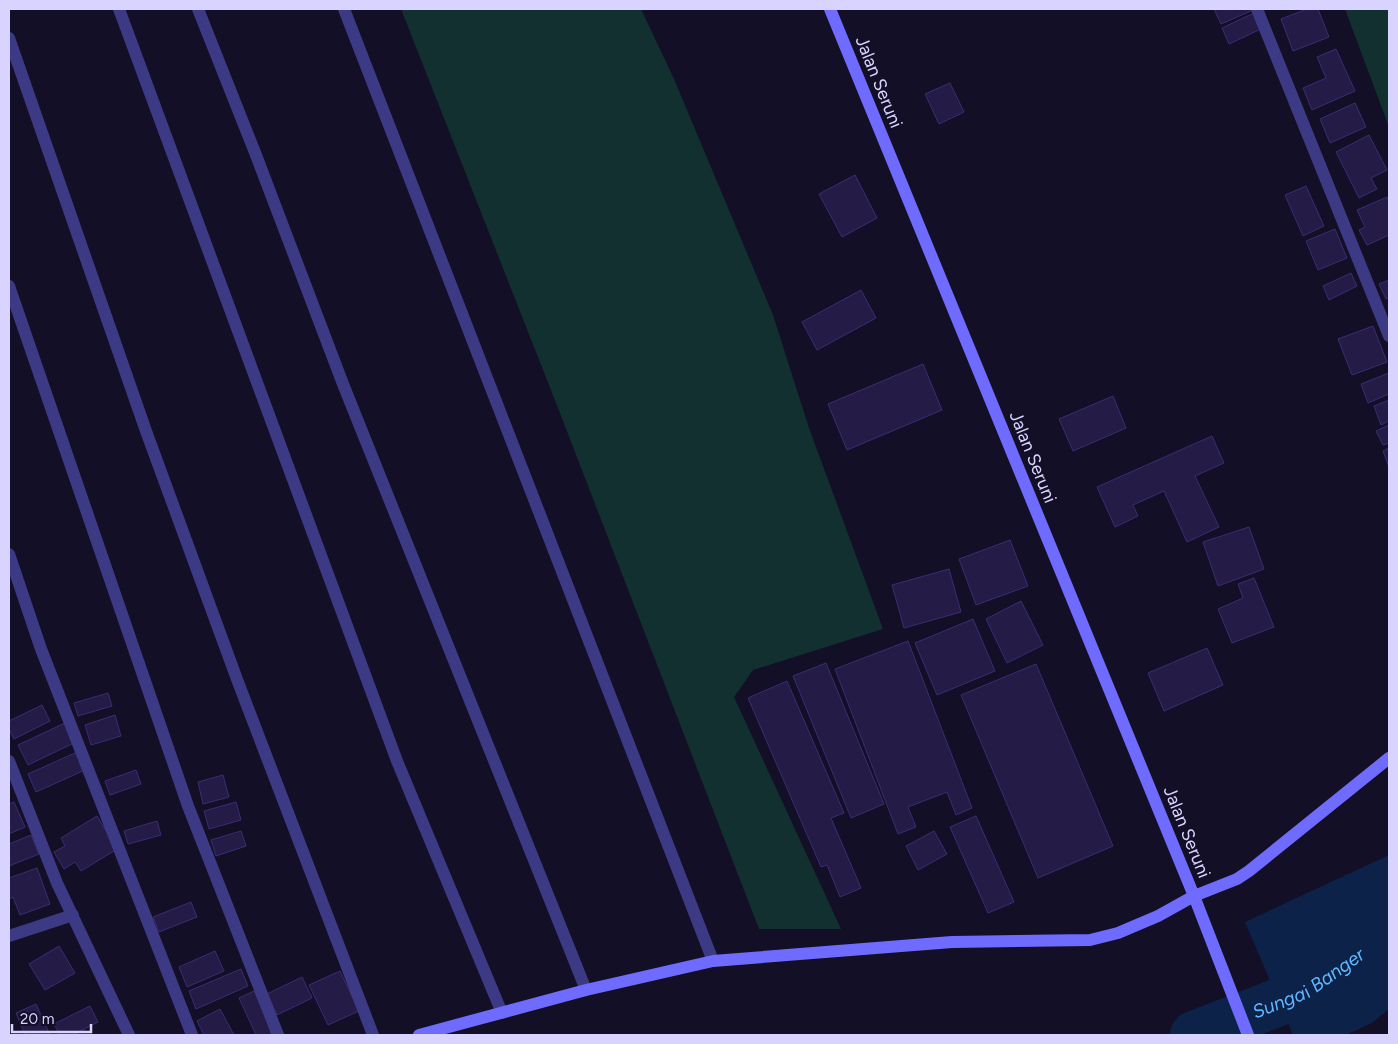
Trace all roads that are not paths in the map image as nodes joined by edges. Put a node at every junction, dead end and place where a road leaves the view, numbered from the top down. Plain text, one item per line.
1 (119, 9) edge
2 (198, 9) edge
3 (344, 9) edge
4 (830, 9) edge
5 (1257, 9) edge
6 (9, 38) edge
7 (9, 286) edge
8 (1389, 336) edge
9 (9, 554) edge
10 (1389, 758) edge
11 (9, 761) edge
12 (1194, 896) junction
13 (73, 915) junction
14 (9, 936) edge
15 (713, 960) junction
16 (586, 990) junction
17 (502, 1013) junction
18 (129, 1035) edge
19 (192, 1035) edge
20 (278, 1035) edge
21 (373, 1035) edge
22 (419, 1035) edge
23 (1248, 1035) edge

1 - 17 street
2 - 16 street
3 - 15 street
4 - 12 main road, Jalan Seruni
5 - 8 street
6 - 21 street
7 - 20 street
9 - 19 street
10 - 12 main road
11 - 13 street
12 - 15 main road
12 - 23 main road, Jalan Seruni
13 - 14 street
13 - 18 street
15 - 16 main road
16 - 17 main road
17 - 22 main road

